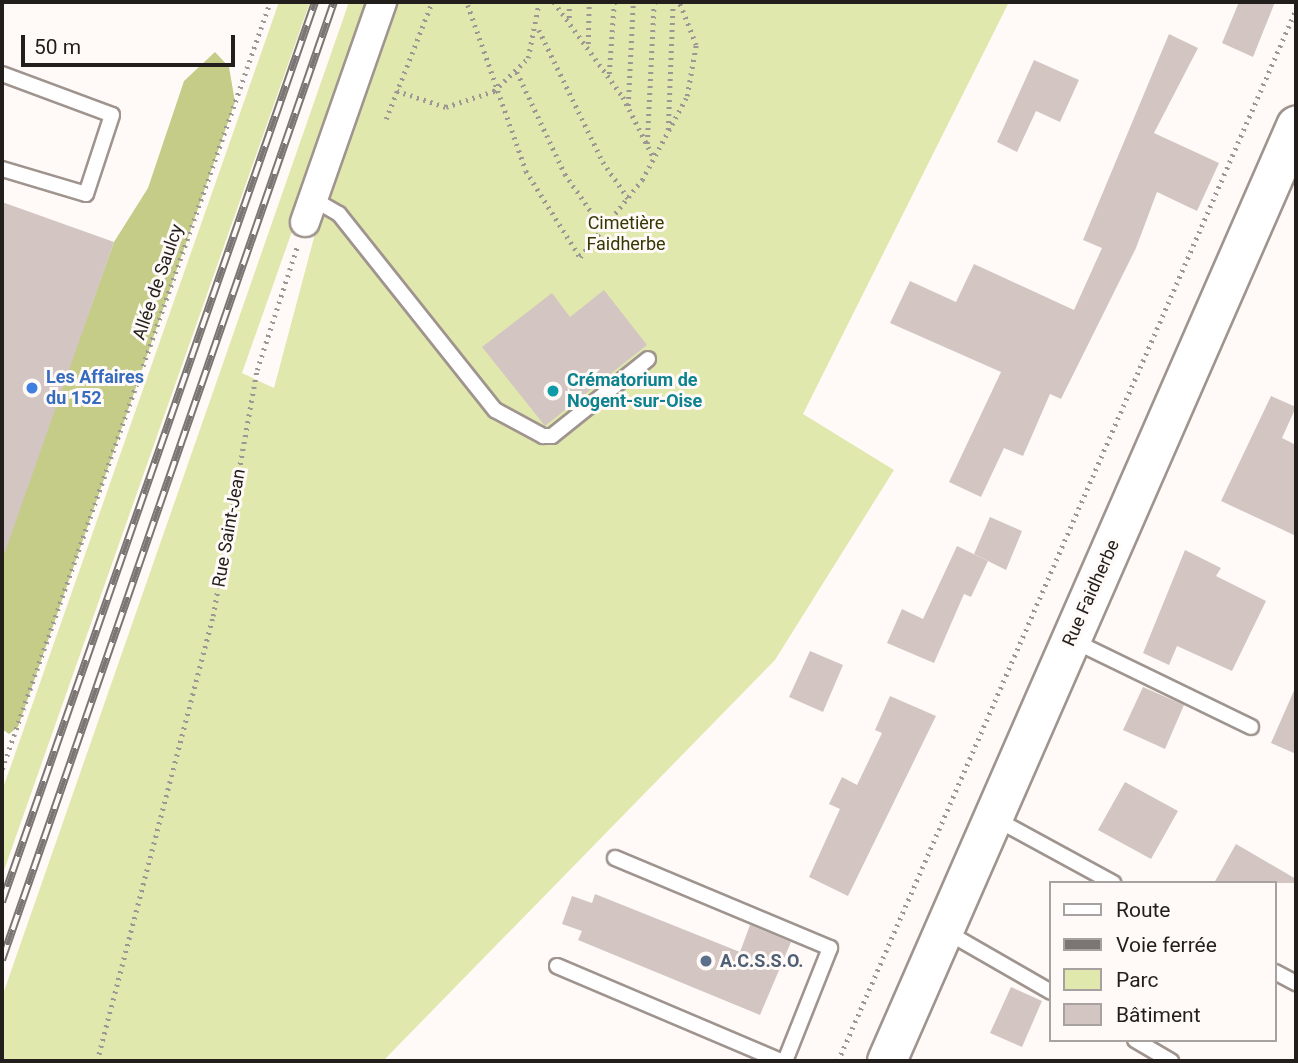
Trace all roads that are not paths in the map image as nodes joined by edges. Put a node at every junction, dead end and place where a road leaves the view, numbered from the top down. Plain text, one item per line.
1 (382, 2) edge
2 (2, 74) edge
3 (1296, 126) edge
4 (2, 169) edge
5 (309, 210) joint
6 (648, 359) dead end
7 (1071, 639) junction
8 (1251, 727) dead end
9 (993, 817) junction
10 (615, 858) dead end
11 (1109, 881) edge
12 (944, 931) junction
13 (557, 966) dead end
14 (1277, 973) edge
15 (1296, 984) edge
16 (1050, 991) edge
17 (1138, 1042) edge
18 (783, 1061) edge
19 (887, 1061) edge
20 (1171, 1061) edge

1 - 5 street
2 - 4 lane
3 - 7 main road, Rue Faidherbe
5 - 6 lane
7 - 8 lane
7 - 9 main road, Rue Faidherbe
9 - 11 lane
9 - 12 main road, Rue Faidherbe
10 - 18 lane
12 - 16 lane
12 - 19 main road, Rue Faidherbe
13 - 18 lane
14 - 15 lane
17 - 20 lane

